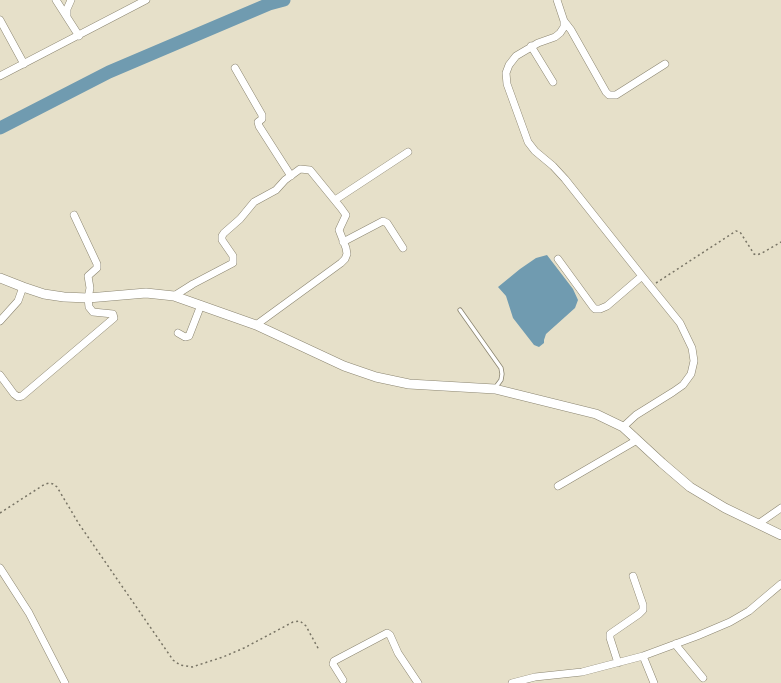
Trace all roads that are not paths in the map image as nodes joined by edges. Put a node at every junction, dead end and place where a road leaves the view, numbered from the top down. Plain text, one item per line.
1 (56, 0) edge
2 (71, 0) edge
3 (146, 0) edge
4 (557, 0) edge
5 (67, 15) junction
6 (0, 20) edge
7 (564, 21) junction
8 (79, 36) junction
9 (531, 46) junction
10 (24, 64) junction
11 (665, 64) dead end
12 (235, 68) dead end
13 (0, 76) edge
14 (553, 82) dead end
15 (408, 152) dead end
16 (291, 176) junction
17 (335, 200) junction
18 (74, 215) dead end
19 (344, 242) junction
20 (403, 248) dead end
21 (558, 259) dead end
22 (642, 276) junction
23 (0, 278) edge
24 (23, 287) junction
25 (174, 296) junction
26 (88, 298) junction
27 (201, 305) junction
28 (460, 310) dead end
29 (0, 321) edge
30 (256, 325) junction
31 (178, 333) dead end
32 (0, 375) edge
33 (494, 389) junction
34 (623, 427) junction
35 (637, 440) junction
36 (558, 486) dead end
37 (781, 508) edge
38 (758, 524) junction
39 (781, 536) edge
40 (0, 568) edge
41 (633, 576) dead end
42 (781, 584) edge
43 (675, 644) junction
44 (643, 656) junction
45 (618, 663) junction
46 (703, 678) dead end
47 (343, 680) dead end
48 (65, 683) edge
49 (418, 683) edge
50 (512, 683) edge
51 (654, 683) edge

1 - 5 street
2 - 5 street
3 - 8 street
4 - 7 street
5 - 8 street
6 - 10 street
7 - 9 street
7 - 11 street
8 - 10 street
9 - 14 street
9 - 22 street
10 - 13 street
12 - 16 street
15 - 17 street
16 - 17 street
16 - 25 street
17 - 19 street
18 - 26 street
19 - 20 street
19 - 30 street
21 - 22 street
22 - 34 street
23 - 24 street
24 - 26 street
24 - 29 street
25 - 26 street
25 - 27 street
26 - 32 street
27 - 30 street
27 - 31 street
28 - 33 lane
30 - 33 street
33 - 34 street
34 - 35 street
35 - 36 street
35 - 38 street
37 - 38 street
38 - 39 street
40 - 48 street
41 - 45 street
42 - 43 street
43 - 44 street
43 - 46 street
44 - 45 street
44 - 51 street
45 - 50 street
47 - 49 street

